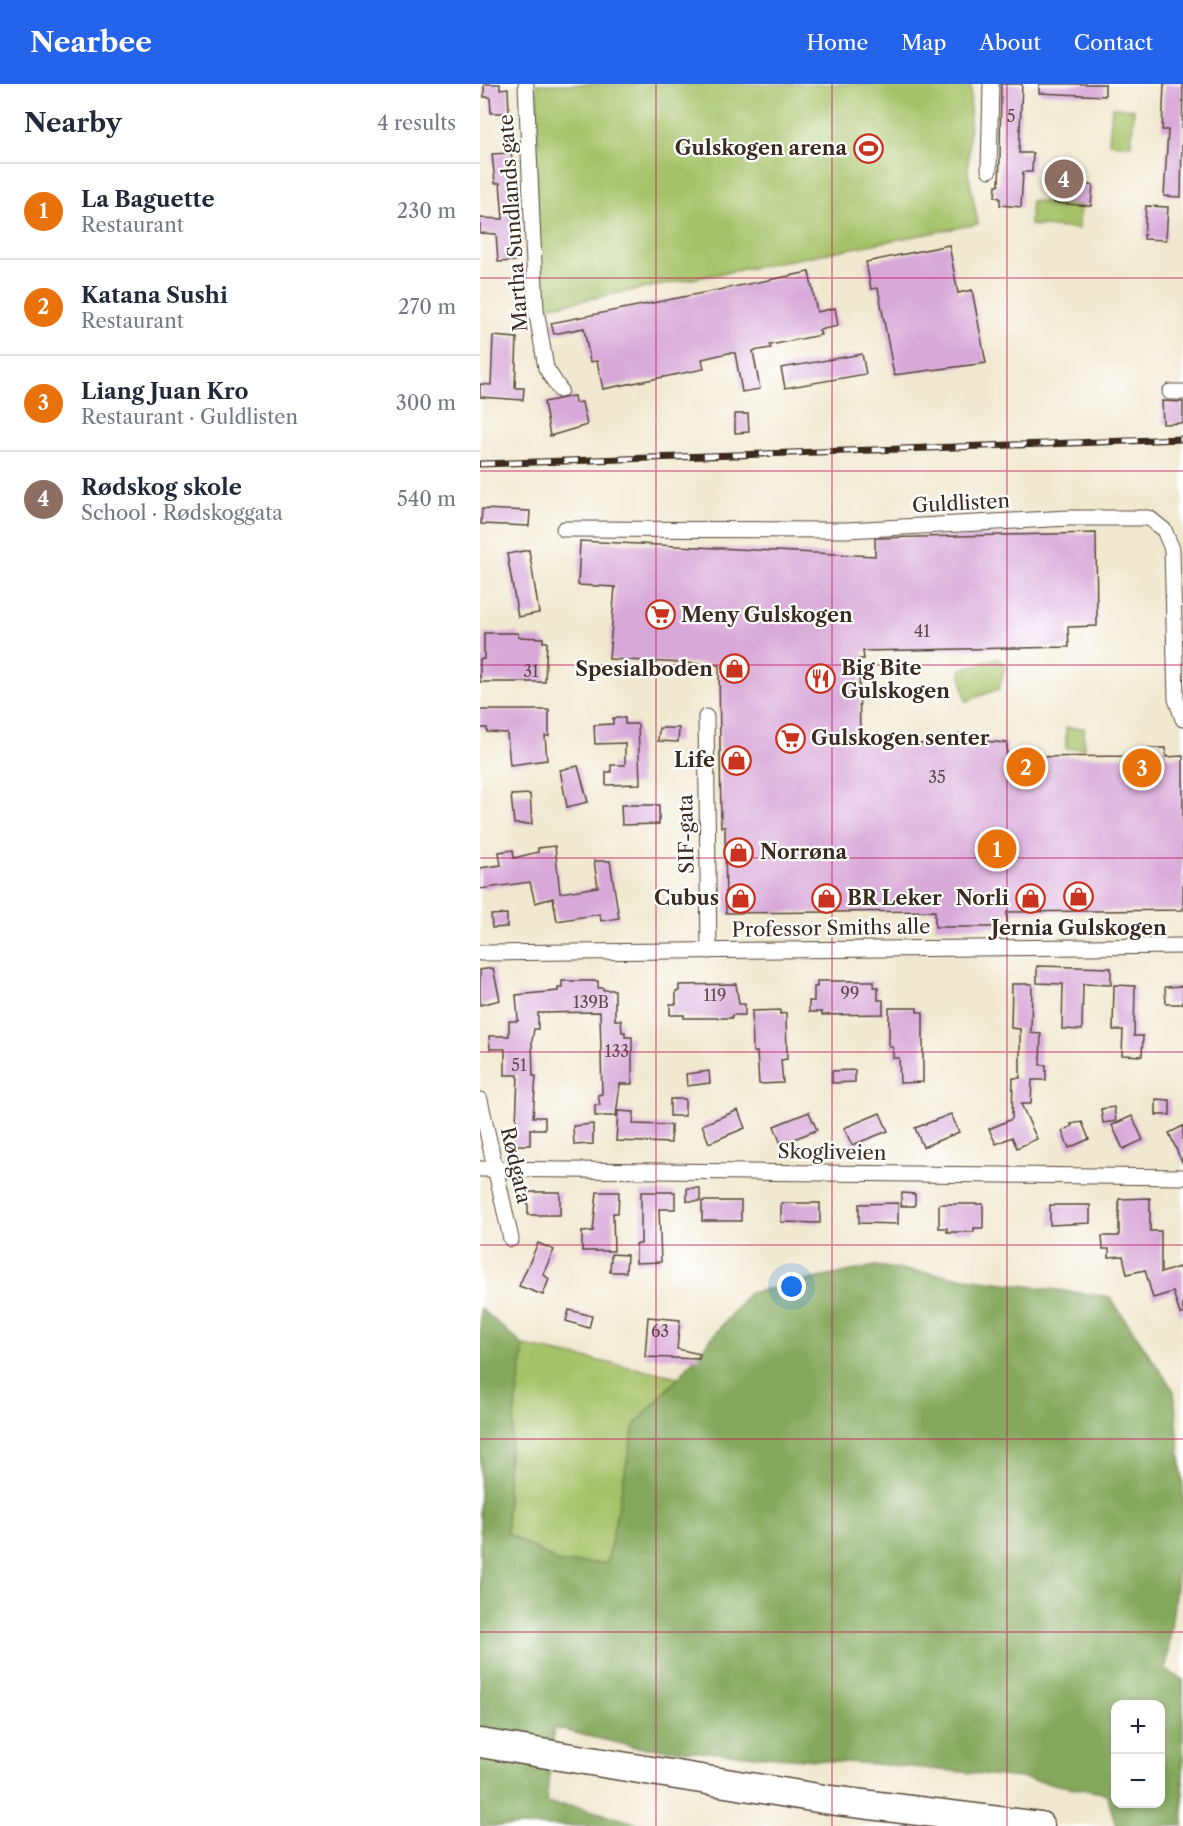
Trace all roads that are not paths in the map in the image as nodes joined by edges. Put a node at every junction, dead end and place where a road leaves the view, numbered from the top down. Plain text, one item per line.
1 (526, 84) edge
2 (991, 84) edge
3 (989, 170) dead end
4 (560, 390) dead end
5 (564, 529) dead end
6 (706, 717) dead end
7 (1183, 719) edge
8 (1183, 946) edge
9 (709, 951) junction
10 (480, 953) edge
11 (480, 1100) edge
12 (480, 1169) edge
13 (496, 1169) junction
14 (1183, 1177) edge
15 (511, 1239) dead end
16 (480, 1743) edge
17 (1040, 1826) edge

1 - 4 street, Martha Sundlands gate
2 - 3 street
5 - 7 street, Guldlisten
6 - 9 street, SIF-gata
8 - 9 street, Professor Smiths alle
9 - 10 street, Professor Smiths alle
11 - 13 street, Rødgata
12 - 13 street, Skogliveien
13 - 14 street, Skogliveien
13 - 15 street, Rødgata
16 - 17 highway

